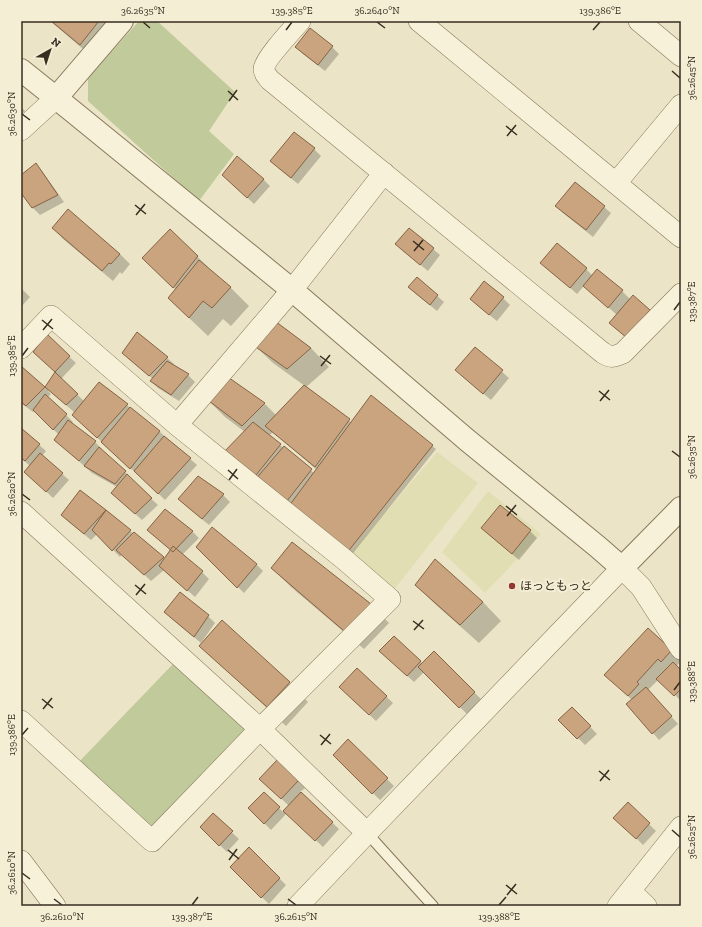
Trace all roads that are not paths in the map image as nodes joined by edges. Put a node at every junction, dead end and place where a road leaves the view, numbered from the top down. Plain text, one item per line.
1 (122, 21) edge
2 (300, 21) edge
3 (419, 21) edge
4 (638, 21) edge
5 (681, 56) edge
6 (21, 70) edge
7 (56, 98) junction
8 (681, 105) edge
9 (21, 130) edge
10 (384, 173) junction
11 (616, 183) junction
12 (681, 237) edge
13 (292, 290) junction
14 (681, 294) edge
15 (21, 348) edge
16 (177, 425) junction
17 (681, 508) edge
18 (21, 512) edge
19 (622, 568) junction
20 (681, 649) edge
21 (22, 725) edge
22 (260, 729) junction
23 (681, 827) edge
24 (367, 833) junction
25 (21, 861) edge
26 (624, 898) edge
27 (55, 906) edge
28 (298, 906) edge
29 (433, 906) edge
30 (646, 906) edge

1 - 7 street
2 - 10 street
3 - 11 street
4 - 5 street
6 - 7 street
7 - 9 street
7 - 13 street
8 - 11 street
10 - 13 street
10 - 14 street
11 - 12 street
13 - 16 street
13 - 19 street
15 - 16 street
16 - 22 street
17 - 19 street
18 - 22 street
19 - 20 street
19 - 24 street
21 - 22 street
22 - 24 street
23 - 26 street
24 - 28 street
24 - 29 lane
25 - 27 street
26 - 30 street

